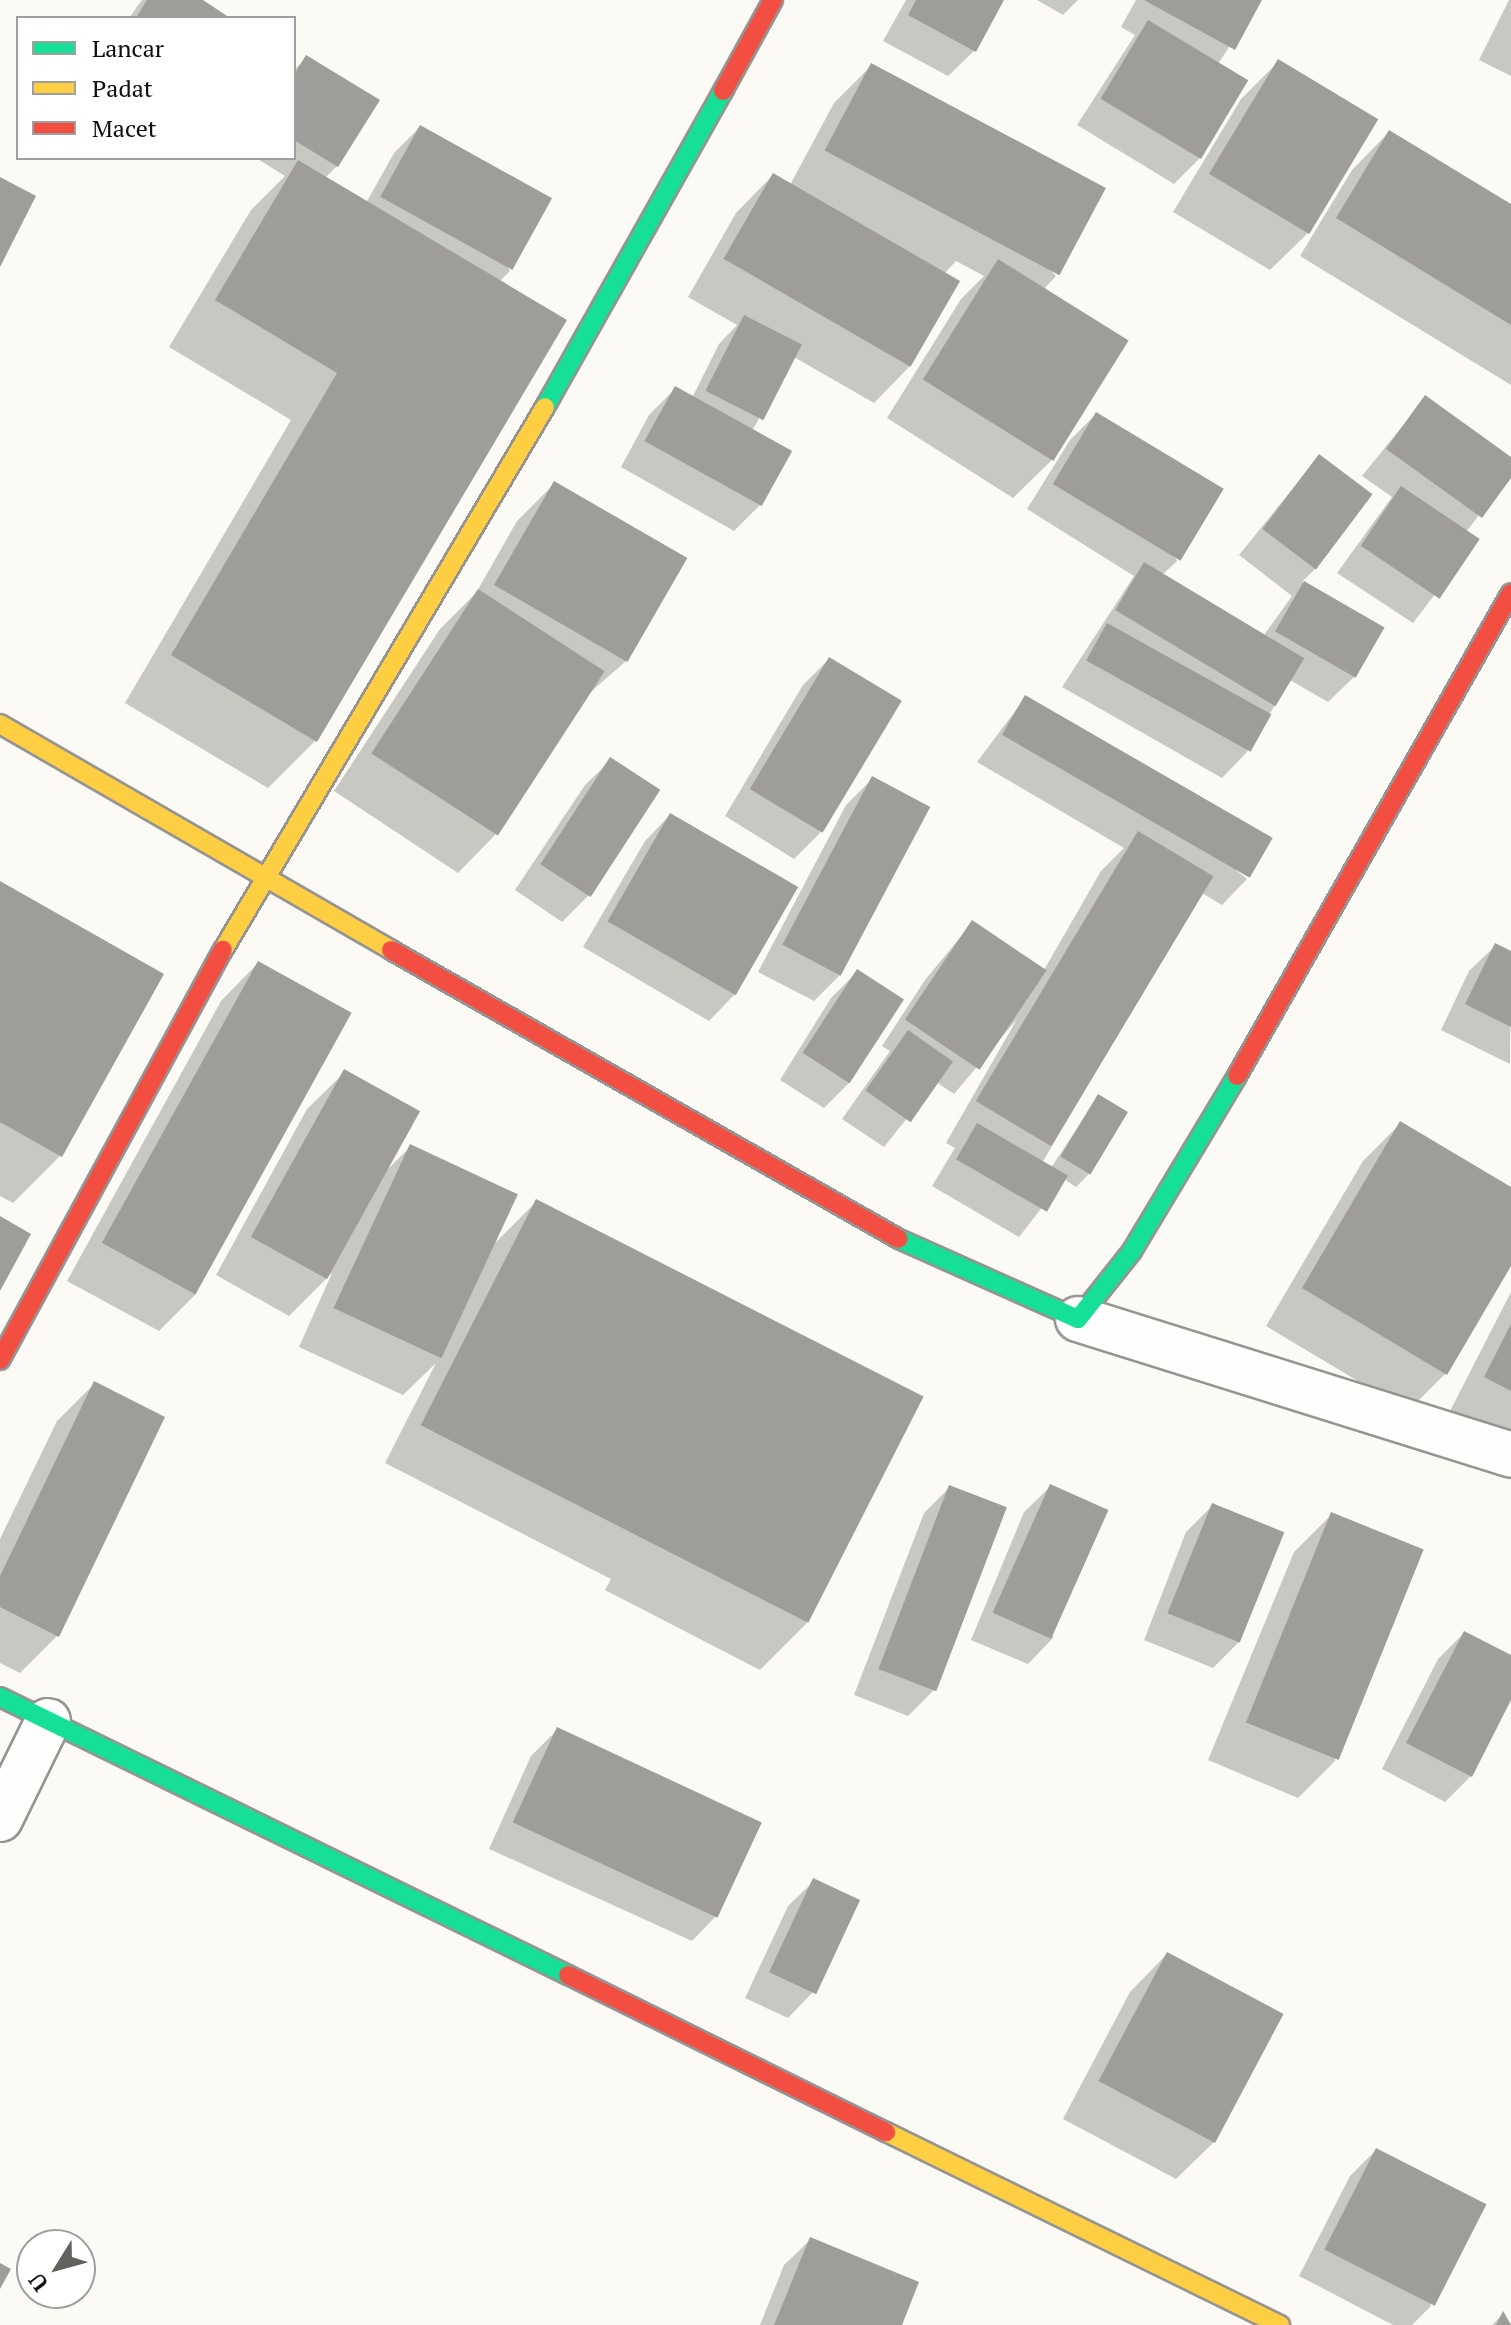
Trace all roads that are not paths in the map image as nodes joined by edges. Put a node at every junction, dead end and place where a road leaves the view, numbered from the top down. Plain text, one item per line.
1 (773, 0) edge
2 (1511, 593) edge
3 (0, 724) edge
4 (263, 877) junction
5 (1078, 1319) junction
6 (0, 1360) edge
7 (1511, 1455) edge
8 (0, 1697) edge
9 (48, 1721) junction
10 (0, 1819) edge
11 (1280, 2325) edge

1 - 4 main road
2 - 5 main road
3 - 4 main road
4 - 5 main road
4 - 6 main road
5 - 7 street
8 - 9 main road
9 - 10 street
9 - 11 main road

